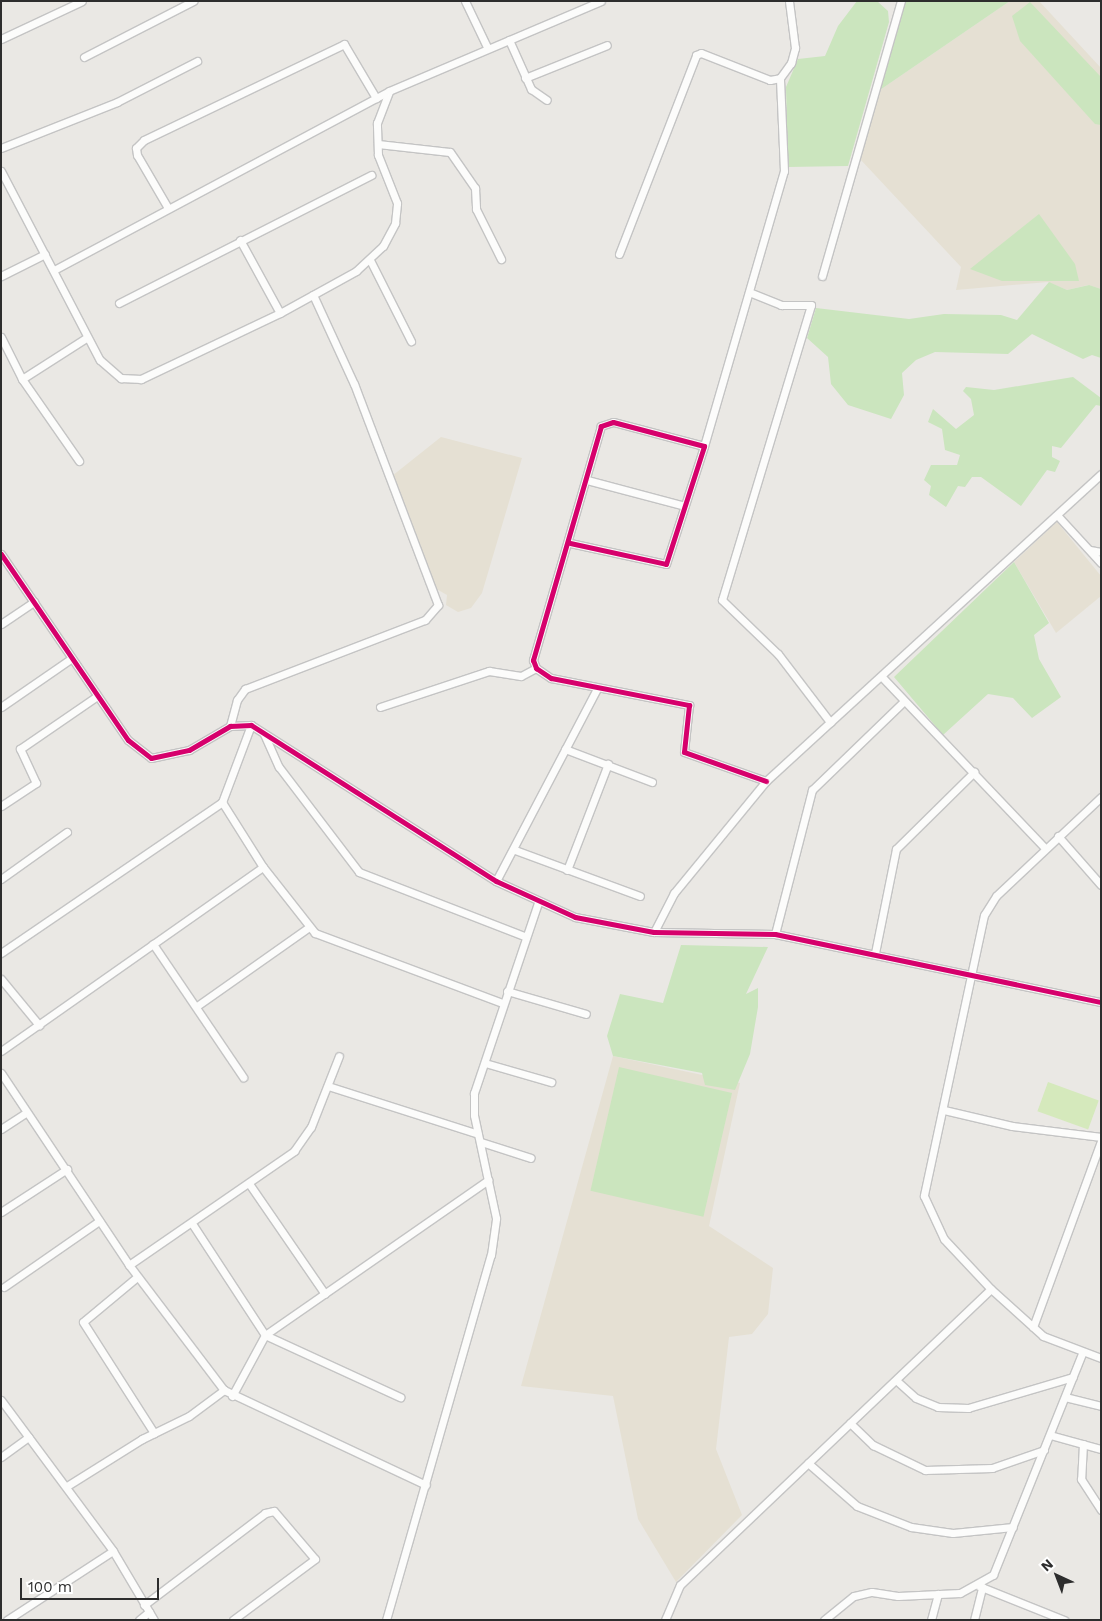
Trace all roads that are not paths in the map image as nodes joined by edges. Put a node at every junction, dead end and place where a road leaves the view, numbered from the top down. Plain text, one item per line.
1 (82, 1) edge
2 (193, 1) edge
3 (465, 1) edge
4 (601, 1) edge
5 (789, 1) edge
6 (901, 1) edge
7 (1, 39) edge
8 (509, 40) junction
9 (607, 46) dead end
10 (487, 47) junction
11 (84, 57) dead end
12 (197, 61) dead end
13 (525, 78) junction
14 (780, 78) junction
15 (389, 91) junction
16 (376, 98) junction
17 (547, 100) dead end
18 (378, 144) junction
19 (1, 148) edge
20 (1, 171) edge
21 (371, 175) dead end
22 (168, 208) junction
23 (240, 240) junction
24 (44, 254) junction
25 (619, 254) dead end
26 (500, 259) dead end
27 (370, 260) junction
28 (54, 270) junction
29 (1, 276) edge
30 (822, 276) dead end
31 (749, 292) junction
32 (313, 295) junction
33 (119, 303) dead end
34 (280, 313) junction
35 (1, 338) edge
36 (86, 338) junction
37 (411, 341) dead end
38 (22, 379) junction
39 (704, 446) junction
40 (79, 461) dead end
41 (1101, 474) edge
42 (588, 480) junction
43 (685, 506) junction
44 (1057, 515) junction
45 (570, 544) junction
46 (1090, 550) junction
47 (1101, 552) edge
48 (1, 554) edge
49 (1101, 563) edge
50 (34, 602) junction
51 (1, 624) edge
52 (72, 658) junction
53 (536, 668) junction
54 (882, 677) junction
55 (597, 689) junction
56 (96, 696) junction
57 (903, 702) junction
58 (1, 707) edge
59 (380, 707) dead end
60 (830, 722) junction
61 (251, 725) junction
62 (230, 726) junction
63 (264, 733) junction
64 (565, 749) junction
65 (608, 764) junction
66 (974, 772) junction
67 (766, 781) junction
68 (652, 782) dead end
69 (1101, 797) edge
70 (222, 802) junction
71 (1, 806) edge
72 (67, 832) dead end
73 (1058, 836) junction
74 (1045, 848) junction
75 (515, 850) junction
76 (263, 867) junction
77 (568, 870) junction
78 (1, 879) edge
79 (496, 881) junction
80 (1101, 885) edge
81 (640, 896) dead end
82 (538, 904) junction
83 (309, 927) junction
84 (654, 932) junction
85 (776, 934) junction
86 (524, 936) junction
87 (153, 944) junction
88 (1, 953) edge
89 (875, 953) junction
90 (968, 974) junction
91 (1, 979) edge
92 (507, 991) junction
93 (1101, 1002) edge
94 (502, 1003) junction
95 (197, 1006) junction
96 (586, 1014) dead end
97 (40, 1025) junction
98 (1, 1051) edge
99 (338, 1056) dead end
100 (486, 1063) junction
101 (1, 1074) edge
102 (243, 1077) dead end
103 (551, 1082) dead end
104 (328, 1086) junction
105 (944, 1110) junction
106 (26, 1113) junction
107 (1, 1129) edge
108 (478, 1134) junction
109 (1101, 1137) edge
110 (1101, 1141) edge
111 (481, 1142) junction
112 (531, 1158) dead end
113 (67, 1169) junction
114 (488, 1180) junction
115 (250, 1185) junction
116 (1, 1212) edge
117 (99, 1221) junction
118 (192, 1225) junction
119 (129, 1265) junction
120 (137, 1277) junction
121 (4, 1286) dead end
122 (992, 1289) junction
123 (325, 1294) junction
124 (1033, 1327) junction
125 (265, 1335) junction
126 (1082, 1354) junction
127 (1101, 1358) edge
128 (1073, 1376) junction
129 (897, 1381) junction
130 (224, 1390) junction
131 (232, 1396) junction
132 (400, 1397) dead end
133 (1065, 1397) junction
134 (1, 1400) edge
135 (1101, 1406) edge
136 (850, 1423) junction
137 (154, 1433) junction
138 (1050, 1435) junction
139 (28, 1437) junction
140 (1084, 1444) junction
141 (1101, 1449) edge
142 (1044, 1450) junction
143 (1, 1457) edge
144 (808, 1463) junction
145 (426, 1485) junction
146 (67, 1486) junction
147 (1101, 1510) edge
148 (1013, 1527) junction
149 (114, 1552) junction
150 (980, 1586) junction
151 (938, 1594) junction
152 (144, 1605) junction
153 (149, 1612) junction
154 (7, 1620) edge
155 (138, 1620) edge
156 (154, 1620) edge
157 (233, 1620) edge
158 (386, 1620) edge
159 (665, 1620) edge
160 (824, 1620) edge
161 (931, 1620) edge
162 (974, 1620) edge
163 (1064, 1620) edge

1 - 7 street
2 - 11 street
3 - 10 street
4 - 8 street
5 - 14 street
6 - 30 street
8 - 10 street
8 - 13 street
9 - 13 street
10 - 15 street
12 - 19 street
13 - 17 street
14 - 25 street
14 - 31 street
15 - 16 street
15 - 18 street
16 - 22 street
16 - 22 street
18 - 26 street
18 - 27 street
20 - 24 street
21 - 23 street
22 - 28 street
23 - 33 street
23 - 34 street
24 - 28 street
24 - 29 street
27 - 32 street
27 - 37 street
28 - 36 street
31 - 39 street
31 - 60 street
32 - 34 street
32 - 62 street
34 - 36 street
35 - 38 street
36 - 38 street
38 - 40 street
39 - 42 street
39 - 43 street
41 - 44 street
42 - 43 street
42 - 45 street
43 - 45 street
44 - 46 street
44 - 54 street
45 - 53 street
46 - 47 street
46 - 49 street
48 - 50 street
50 - 51 street
50 - 52 street
52 - 56 street
52 - 58 street
53 - 55 street
53 - 59 street
54 - 57 street
54 - 60 street
55 - 64 street
55 - 67 street
56 - 62 street
56 - 71 street
57 - 66 street
57 - 85 street
60 - 67 street
61 - 62 street
61 - 63 street
61 - 70 street
63 - 79 street
63 - 86 street
64 - 65 street
64 - 75 street
65 - 68 street
65 - 77 street
66 - 74 street
66 - 89 street
67 - 84 street
69 - 73 street
70 - 76 street
70 - 88 street
72 - 78 street
73 - 74 street
73 - 80 street
74 - 90 street
75 - 77 street
75 - 79 street
76 - 83 street
76 - 87 street
77 - 81 street
79 - 82 street
82 - 84 street
82 - 86 street
83 - 94 street
83 - 95 street
84 - 85 street
85 - 89 street
86 - 92 street
87 - 95 street
87 - 97 street
89 - 90 street
90 - 93 street
90 - 105 street
91 - 97 street
92 - 94 street
92 - 96 street
94 - 100 street
95 - 102 street
97 - 98 street
99 - 104 street
100 - 103 street
100 - 108 street
101 - 106 street
104 - 108 street
104 - 115 street
105 - 109 street
105 - 122 street
106 - 107 street
106 - 113 street
108 - 111 street
110 - 124 street
111 - 112 street
111 - 114 street
113 - 116 street
113 - 117 street
114 - 123 street
114 - 145 street
115 - 118 street
115 - 123 street
117 - 119 street
117 - 121 street
118 - 119 street
118 - 125 street
119 - 120 street
120 - 130 street
120 - 137 street
122 - 124 street
122 - 129 street
123 - 125 street
124 - 126 street
125 - 131 street
125 - 132 street
126 - 127 street
126 - 128 street
128 - 129 street
128 - 133 street
129 - 136 street
130 - 131 street
130 - 137 street
131 - 145 street
133 - 135 street
133 - 138 street
134 - 139 street
136 - 142 street
136 - 144 street
137 - 146 street
138 - 140 street
138 - 142 street
139 - 143 street
139 - 146 street
140 - 141 street
140 - 147 street
142 - 148 street
144 - 148 street
144 - 159 street
145 - 158 street
146 - 149 street
148 - 150 street
149 - 152 street
149 - 154 street
150 - 151 street
150 - 162 street
150 - 163 street
151 - 160 street
151 - 161 street
152 - 153 street
152 - 157 street
153 - 155 street
153 - 156 street

